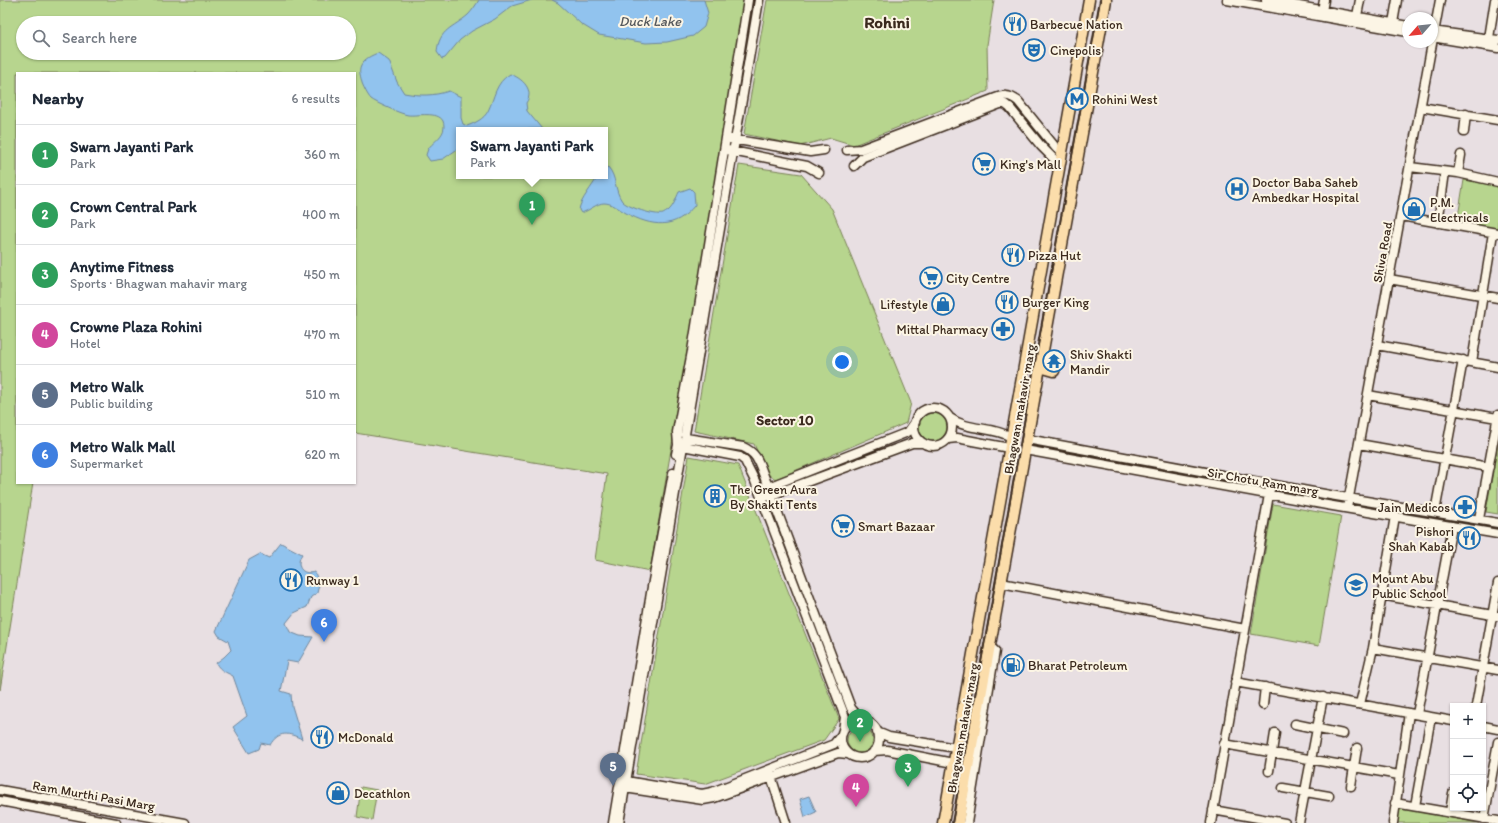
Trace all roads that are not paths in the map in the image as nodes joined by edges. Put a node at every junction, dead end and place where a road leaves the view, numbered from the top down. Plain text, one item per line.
1 (748, 0) edge
2 (759, 0) edge
3 (1089, 0) edge
4 (1106, 0) edge
5 (1226, 0) edge
6 (1266, 0) edge
7 (1324, 0) edge
8 (1360, 0) edge
9 (1397, 0) edge
10 (1440, 0) edge
11 (1495, 0) edge
12 (1284, 2) edge
13 (1322, 11) junction
14 (1438, 12) edge
15 (1358, 16) junction
16 (1393, 23) junction
17 (1402, 25) edge
18 (1402, 31) edge
19 (1438, 34) edge
20 (1438, 35) edge
21 (1489, 38) junction
22 (1498, 40) edge
23 (1431, 48) edge
24 (1498, 48) edge
25 (1421, 107) junction
26 (1466, 114) junction
27 (1498, 120) edge
28 (1464, 132) dead end
29 (730, 139) junction
30 (1056, 148) dead end
31 (724, 150) junction
32 (824, 150) dead end
33 (847, 150) dead end
34 (733, 152) junction
35 (1461, 155) dead end
36 (1054, 160) dead end
37 (854, 166) dead end
38 (1410, 167) junction
39 (1445, 172) junction
40 (819, 174) dead end
41 (1458, 174) junction
42 (1498, 182) edge
43 (1401, 216) junction
44 (1438, 223) junction
45 (1495, 233) edge
46 (1389, 279) junction
47 (1483, 295) junction
48 (1498, 298) edge
49 (1377, 345) junction
50 (1463, 360) junction
51 (1472, 362) junction
52 (1040, 367) junction
53 (1498, 367) edge
54 (1054, 371) dead end
55 (1368, 395) junction
56 (1454, 410) junction
57 (1498, 416) edge
58 (950, 418) junction
59 (915, 422) junction
60 (1011, 437) junction
61 (677, 438) junction
62 (948, 439) junction
63 (1027, 439) junction
64 (685, 442) junction
65 (923, 443) junction
66 (1359, 444) junction
67 (1009, 448) junction
68 (1025, 450) junction
69 (1445, 459) junction
70 (1489, 467) junction
71 (1271, 484) junction
72 (768, 487) junction
73 (759, 490) junction
74 (1269, 494) junction
75 (771, 496) junction
76 (1349, 498) junction
77 (762, 499) junction
78 (1347, 508) junction
79 (1435, 512) junction
80 (1395, 516) junction
81 (1480, 519) junction
82 (1498, 523) edge
83 (1452, 526) junction
84 (1498, 534) edge
85 (1001, 583) junction
86 (1498, 583) edge
87 (1381, 595) junction
88 (1437, 605) junction
89 (1495, 615) edge
90 (1245, 629) junction
91 (990, 648) junction
92 (1373, 648) junction
93 (1427, 658) junction
94 (970, 666) junction
95 (986, 668) junction
96 (1483, 668) junction
97 (1498, 670) edge
98 (1235, 682) junction
99 (1264, 687) junction
100 (1323, 698) junction
101 (1477, 703) edge
102 (1360, 704) junction
103 (1263, 705) dead end
104 (1413, 714) junction
105 (1431, 717) junction
106 (1450, 720) edge
107 (862, 721) junction
108 (1295, 724) dead end
109 (1486, 727) edge
110 (1317, 728) junction
111 (1498, 729) edge
112 (842, 732) junction
113 (877, 732) junction
114 (1275, 732) dead end
115 (1343, 734) dead end
116 (1498, 742) edge
117 (1224, 744) junction
118 (956, 748) junction
119 (1357, 748) dead end
120 (874, 751) junction
121 (1272, 752) junction
122 (848, 754) junction
123 (1311, 759) junction
124 (953, 763) junction
125 (1354, 767) junction
126 (1268, 772) dead end
127 (770, 774) junction
128 (1399, 775) junction
129 (626, 785) junction
130 (1351, 786) dead end
131 (1283, 788) dead end
132 (0, 790) edge
133 (1305, 792) junction
134 (1329, 796) dead end
135 (0, 801) edge
136 (1396, 803) junction
137 (1415, 806) junction
138 (1213, 810) junction
139 (1450, 812) joint
140 (1484, 819) junction
141 (1498, 821) edge
142 (116, 823) edge
143 (184, 823) edge
144 (613, 823) edge
145 (619, 823) edge
146 (786, 823) edge
147 (943, 823) edge
148 (958, 823) edge
149 (967, 823) edge
150 (1211, 823) edge
151 (1285, 823) edge
152 (1299, 823) edge
153 (1392, 823) edge

1 - 29 street
2 - 29 street
3 - 60 main road, Bhagwan mahavir marg
4 - 52 main road, Bhagwan mahavir marg
5 - 18 street
6 - 12 street
7 - 13 street
8 - 15 street
9 - 16 street
10 - 14 street, Shiva Road
11 - 21 street
12 - 13 street
13 - 15 street
15 - 16 street
16 - 17 street
19 - 21 street
20 - 24 street
21 - 22 street
23 - 25 street, Shiva Road
25 - 26 street
25 - 38 street, Shiva Road
26 - 27 street
26 - 28 street
29 - 31 street
29 - 32 street
29 - 34 street
30 - 33 street
31 - 34 street
31 - 61 street
34 - 40 street
34 - 64 street
35 - 41 street
36 - 37 street
38 - 39 street
38 - 43 street, Shiva Road
39 - 41 street
39 - 44 street
41 - 42 street
43 - 44 street
43 - 46 street, Shiva Road
44 - 45 street
45 - 47 street
46 - 47 street
46 - 49 street, Shiva Road
47 - 48 street
47 - 51 street
49 - 50 street
49 - 55 street, Shiva Road
50 - 51 street
50 - 56 street
51 - 53 street
52 - 54 main road
52 - 63 main road, Bhagwan mahavir marg
55 - 56 street
55 - 66 street, Shiva Road
56 - 57 street
56 - 69 street
57 - 70 street
58 - 59 street
58 - 60 street
58 - 62 street
59 - 65 street
59 - 72 street
60 - 67 main road, Bhagwan mahavir marg
61 - 64 street
61 - 144 street
62 - 65 street
62 - 67 street
63 - 68 main road, Bhagwan mahavir marg
63 - 71 street, Sir Chotu Ram marg
64 - 72 street
64 - 73 street
64 - 129 street
65 - 75 street
66 - 69 street
66 - 76 street, Shiva Road
67 - 94 main road, Bhagwan mahavir marg
68 - 74 street, Sir Chotu Ram marg
68 - 85 main road, Bhagwan mahavir marg
69 - 70 street
69 - 79 street
70 - 81 street
71 - 74 street
71 - 76 street, Sir Chotu Ram marg
72 - 73 street
72 - 75 street
73 - 77 street
74 - 78 street, Sir Chotu Ram marg
74 - 90 street
75 - 77 street
75 - 107 street
76 - 78 street, Shiva Road
76 - 79 street, Sir Chotu Ram marg
77 - 112 street
78 - 80 street, Sir Chotu Ram marg
79 - 81 street, Sir Chotu Ram marg
80 - 83 street, Sir Chotu Ram marg
80 - 87 street
81 - 82 street, Sir Chotu Ram marg
83 - 84 street, Sir Chotu Ram marg
83 - 88 street
85 - 90 street
85 - 91 main road, Bhagwan mahavir marg
86 - 89 street
87 - 88 street
87 - 92 street
88 - 89 street
88 - 93 street
89 - 96 street
90 - 98 street
91 - 95 main road, Bhagwan mahavir marg
91 - 149 street
92 - 93 street
92 - 102 street
93 - 96 street
93 - 104 street
94 - 95 main road
94 - 118 main road, Bhagwan mahavir marg
95 - 148 main road, Bhagwan mahavir marg
96 - 97 street
96 - 101 street
98 - 99 street
98 - 117 street
99 - 100 street
99 - 103 street
100 - 102 street
100 - 110 street
102 - 104 street
104 - 105 street
104 - 128 street
105 - 106 street
105 - 137 street
107 - 112 street
107 - 113 street
108 - 110 street
109 - 111 street
110 - 115 street
110 - 123 street
112 - 122 street
112 - 127 street
113 - 118 street
113 - 120 street
114 - 121 street
116 - 140 street
117 - 121 street
117 - 138 street
118 - 124 main road, Bhagwan mahavir marg
119 - 125 street
120 - 122 street
120 - 124 street
121 - 123 street
121 - 126 street
122 - 127 street
123 - 125 street
123 - 133 street
124 - 147 main road, Bhagwan mahavir marg
125 - 128 street
125 - 130 street
127 - 129 street
127 - 146 street
128 - 136 street
129 - 145 street
131 - 133 street
132 - 143 street, Ram Murthi Pasi Marg
133 - 134 street
133 - 152 street
135 - 142 street, Ram Murthi Pasi Marg
136 - 137 street
136 - 153 street
137 - 139 street
138 - 150 street
138 - 151 street
139 - 140 street
140 - 141 street

